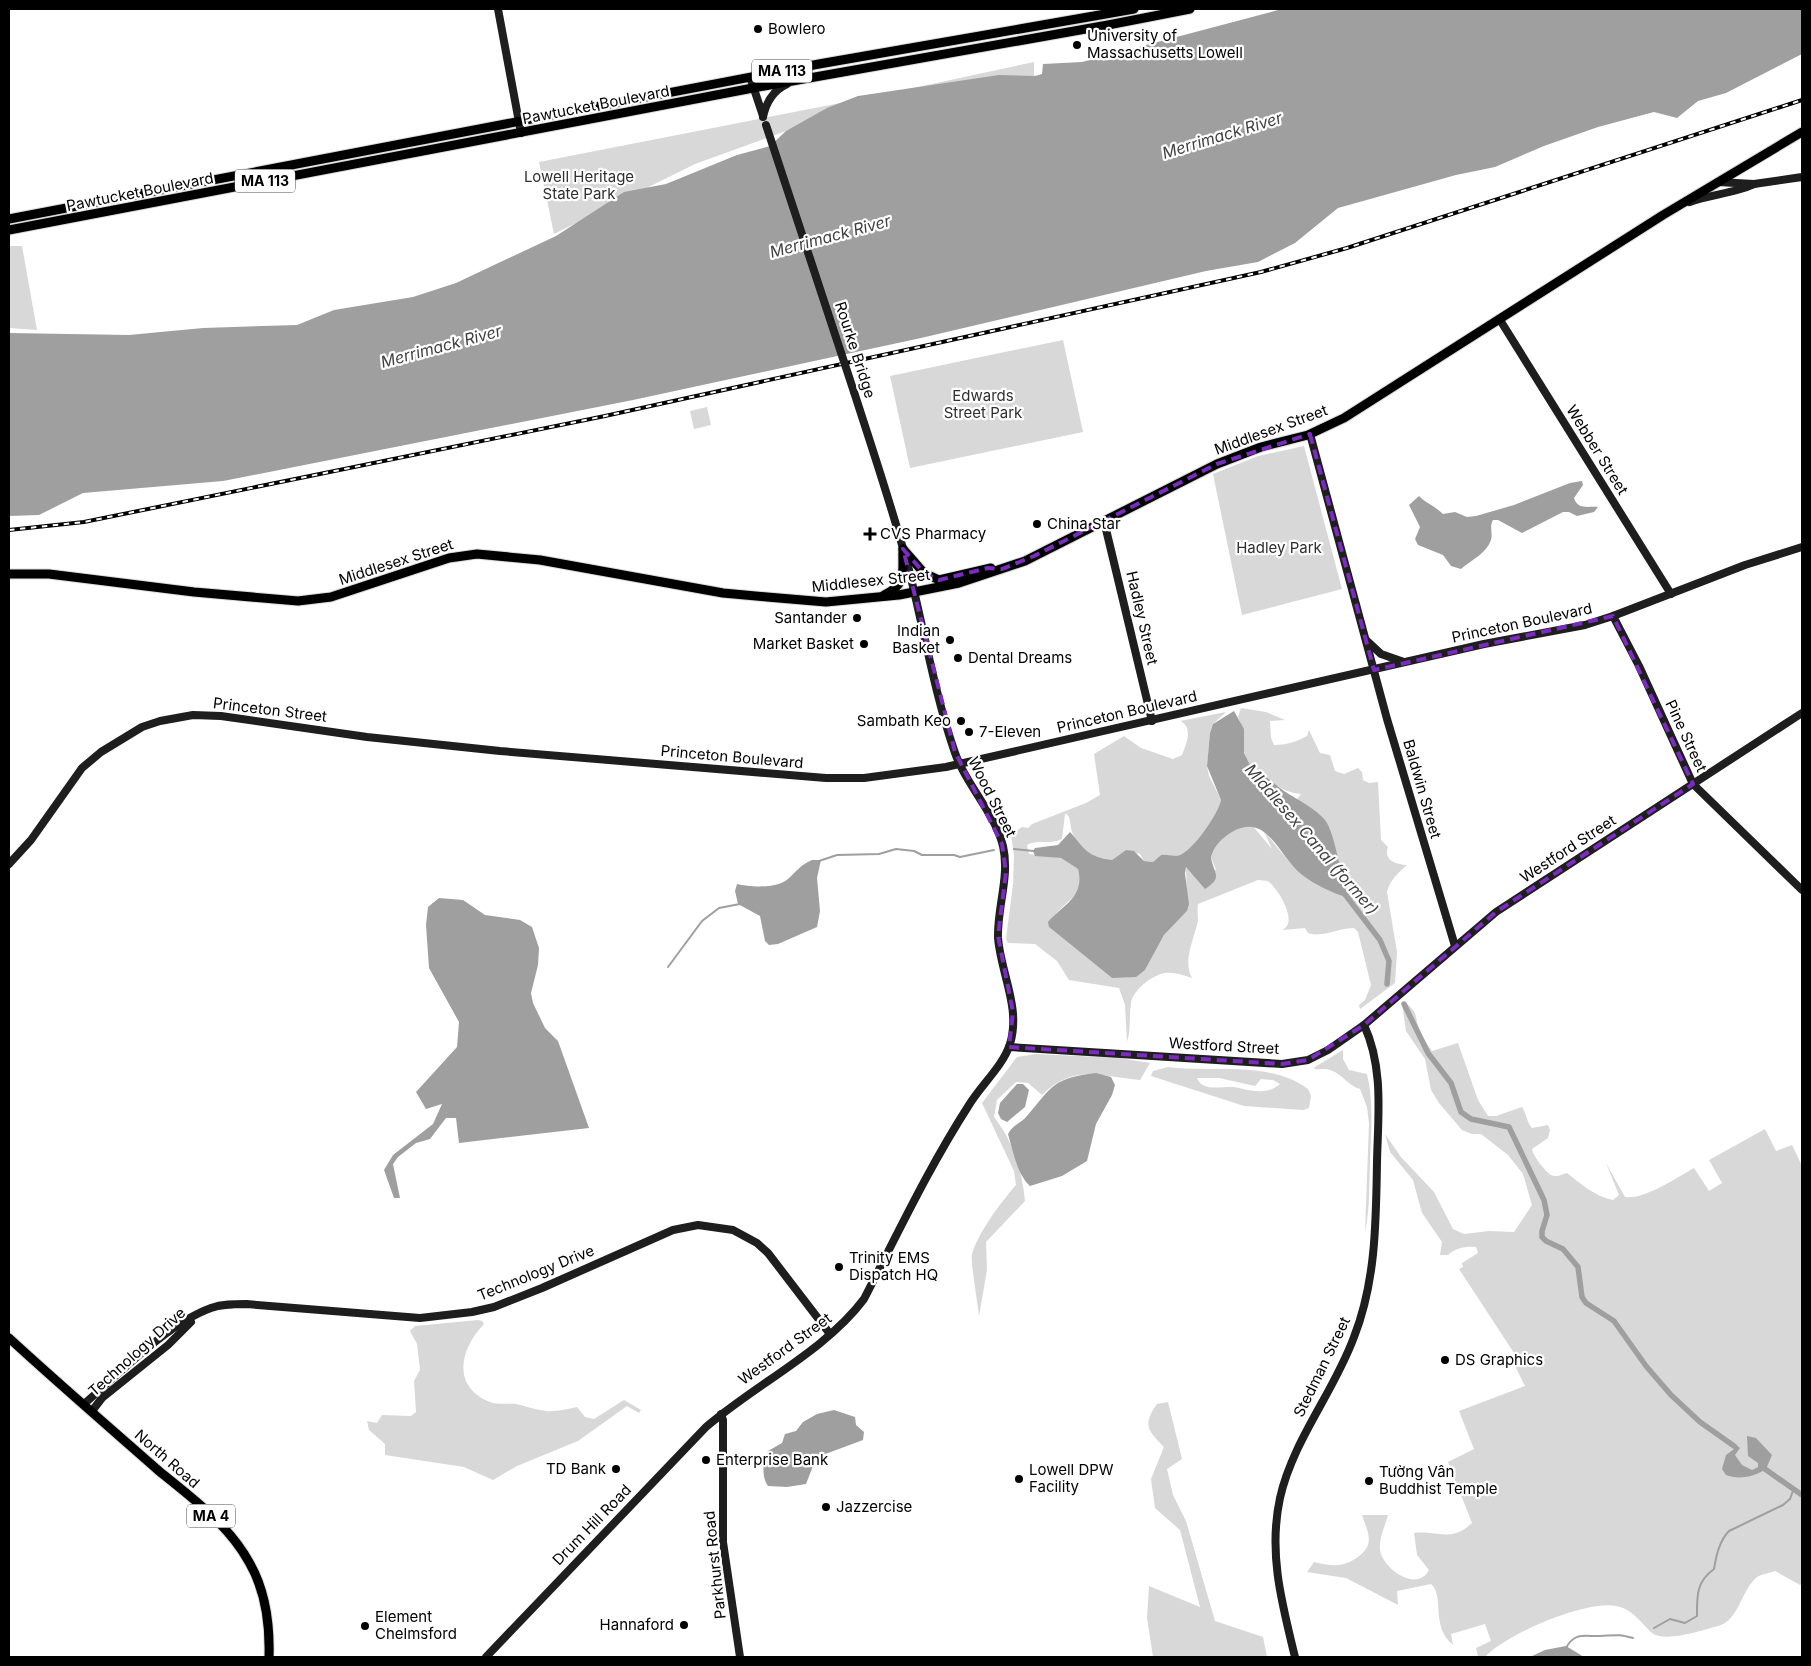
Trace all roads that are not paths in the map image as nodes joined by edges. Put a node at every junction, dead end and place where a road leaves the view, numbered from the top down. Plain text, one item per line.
1 (498, 9) edge
2 (1134, 9) edge
3 (1190, 9) edge
4 (750, 77) junction
5 (803, 79) junction
6 (753, 88) junction
7 (764, 117) junction
8 (519, 122) junction
9 (1802, 132) edge
10 (522, 133) junction
11 (1802, 177) edge
12 (1718, 182) junction
13 (1754, 184) junction
14 (1681, 205) junction
15 (9, 219) edge
16 (9, 230) edge
17 (1500, 320) junction
18 (1310, 434) junction
19 (1104, 521) junction
20 (1802, 547) edge
21 (903, 549) junction
22 (1002, 569) junction
23 (9, 574) edge
24 (914, 593) junction
25 (1671, 594) junction
26 (877, 597) junction
27 (1613, 616) junction
28 (1365, 638) junction
29 (1406, 662) junction
30 (1374, 670) junction
31 (1802, 713) edge
32 (1152, 721) junction
33 (439, 745) joint
34 (959, 764) junction
35 (1693, 784) junction
36 (9, 864) edge
37 (1802, 890) edge
38 (1455, 946) junction
39 (1364, 1025) junction
40 (1010, 1047) junction
41 (200, 1314) junction
42 (830, 1334) junction
43 (9, 1338) edge
44 (84, 1404) junction
45 (92, 1411) junction
46 (721, 1414) junction
47 (706, 1427) junction
48 (723, 1439) junction
49 (269, 1657) edge
50 (486, 1657) edge
51 (740, 1657) edge
52 (1295, 1657) edge

1 - 8 main road
2 - 4 main road, Pawtucket Boulevard / MA 113
3 - 5 main road, Pawtucket Boulevard / MA 113
4 - 6 main road, Rourke Bridge
4 - 8 main road, Pawtucket Boulevard / MA 113
5 - 6 main road, Pawtucket Boulevard / MA 113
5 - 7 main road
6 - 7 main road, Rourke Bridge
6 - 10 main road, Pawtucket Boulevard / MA 113
7 - 21 main road, Rourke Bridge, bridge
8 - 10 main road
8 - 15 main road, Pawtucket Boulevard / MA 113
9 - 12 main road
10 - 16 main road, Pawtucket Boulevard / MA 113
11 - 13 main road, Middlesex Street
12 - 13 main road, Middlesex Street
12 - 14 main road, Middlesex Street
13 - 14 main road, Middlesex Street
14 - 17 main road, Middlesex Street
17 - 18 main road, Middlesex Street
17 - 25 main road, Webber Street
18 - 19 main road, Middlesex Street
18 - 28 main road, Baldwin Street
19 - 22 main road, Middlesex Street
19 - 32 main road, Hadley Street
20 - 25 main road, Princeton Boulevard
21 - 22 main road
21 - 24 main road, Rourke Bridge
21 - 26 main road
22 - 24 main road, Middlesex Street
23 - 26 main road, Middlesex Street
24 - 26 main road, Middlesex Street
24 - 34 main road, Wood Street
25 - 27 main road, Princeton Boulevard
27 - 29 main road, Princeton Boulevard
27 - 35 main road, Pine Street
28 - 29 main road
28 - 30 main road, Baldwin Street
29 - 30 main road, Princeton Boulevard
30 - 32 main road, Princeton Boulevard
30 - 38 main road, Baldwin Street
31 - 35 main road, Westford Street
32 - 34 main road, Princeton Boulevard
33 - 34 main road, Princeton Boulevard
33 - 36 main road, Princeton Street
34 - 40 main road, Wood Street
35 - 37 main road, Pine Street
35 - 38 main road, Westford Street
38 - 39 main road, Westford Street
39 - 40 main road, Westford Street
39 - 52 main road, Stedman Street
40 - 42 main road, Westford Street
41 - 42 main road, Technology Drive
41 - 44 main road, Technology Drive
41 - 45 main road, Technology Drive
42 - 46 main road, Westford Street
43 - 44 main road, North Road / MA 4
44 - 45 main road, North Road / MA 4
45 - 49 main road, North Road / MA 4
46 - 47 main road, Drum Hill Road
46 - 48 main road, Parkhurst Road
47 - 48 main road
47 - 50 main road, Drum Hill Road
48 - 51 main road, Parkhurst Road

